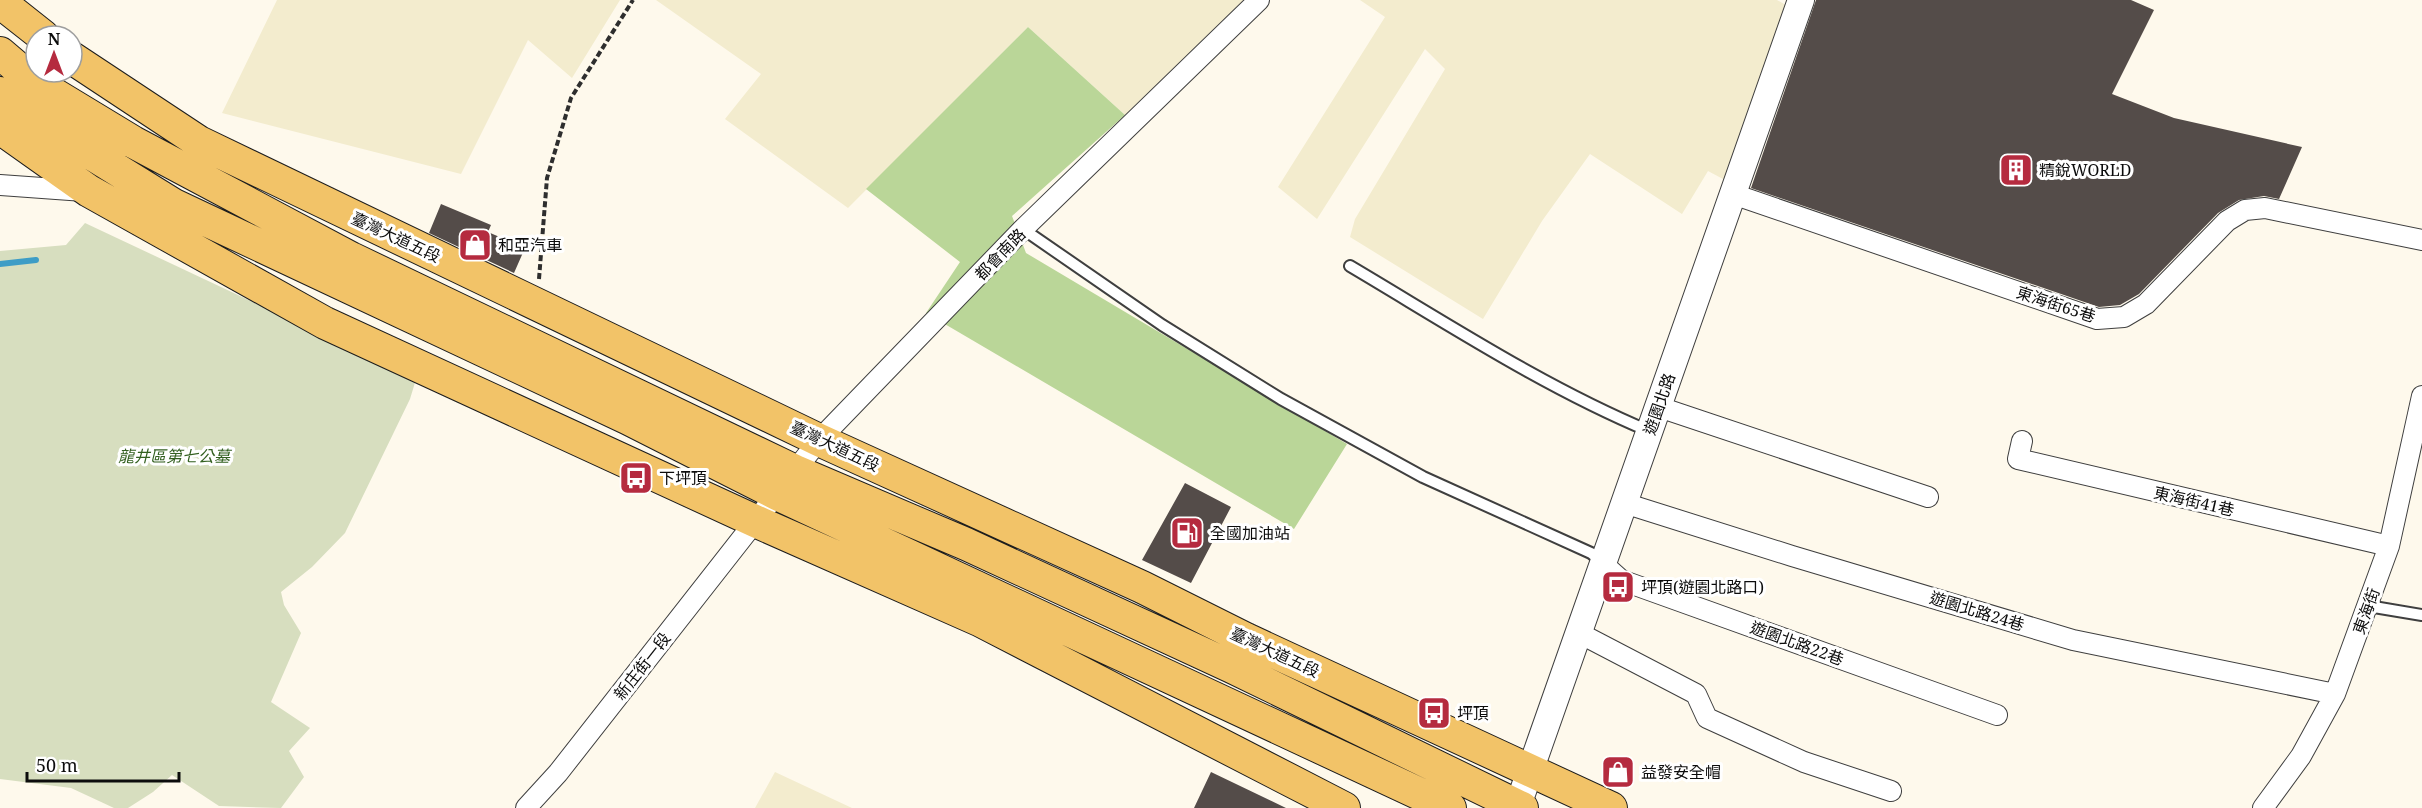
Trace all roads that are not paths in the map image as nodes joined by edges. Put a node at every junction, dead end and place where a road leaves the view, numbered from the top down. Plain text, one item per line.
1 (1259, 0) edge
2 (1802, 0) edge
3 (0, 2) edge
4 (28, 24) edge
5 (0, 53) edge
6 (84, 66) edge
7 (0, 93) edge
8 (0, 128) edge
9 (0, 185) edge
10 (89, 191) junction
11 (1733, 194) junction
12 (174, 205) junction
13 (1023, 229) junction
14 (2422, 240) edge
15 (1350, 266) dead end
16 (2422, 396) edge
17 (1659, 407) junction
18 (1650, 431) junction
19 (2418, 434) edge
20 (819, 440) junction
21 (2022, 441) dead end
22 (786, 483) junction
23 (1928, 497) dead end
24 (1624, 503) junction
25 (755, 521) junction
26 (2390, 546) junction
27 (1602, 562) junction
28 (2368, 606) junction
29 (2422, 615) edge
30 (1579, 633) junction
31 (2335, 694) junction
32 (1997, 716) dead end
33 (1531, 770) junction
34 (1891, 791) dead end
35 (1519, 807) edge
36 (526, 808) edge
37 (1344, 808) edge
38 (1450, 808) edge
39 (1611, 808) edge
40 (2263, 808) edge

1 - 13 street, 都會南路
2 - 11 street, 遊園北路
3 - 4 main road
5 - 22 main road, 臺灣大道五段
6 - 20 main road, 臺灣大道五段
7 - 12 main road, 臺灣大道五段
8 - 10 main road
9 - 10 street
10 - 12 street
10 - 25 main road
11 - 14 street, 東海街65巷
11 - 17 street, 遊園北路
12 - 22 main road, 臺灣大道五段
13 - 20 street, 都會南路
13 - 27 lane
15 - 18 lane
16 - 19 street, 東海街
17 - 18 street, 遊園北路
17 - 23 street
18 - 24 street, 遊園北路
19 - 26 street, 東海街
20 - 22 street, 都會南路
20 - 33 main road, 臺灣大道五段
21 - 26 street, 東海街41巷
22 - 25 street, 都會南路
22 - 35 main road, 臺灣大道五段
22 - 38 main road, 臺灣大道五段
24 - 27 street, 遊園北路
24 - 31 street, 遊園北路24巷
25 - 36 street, 新庄街一段
25 - 37 main road
26 - 28 street, 東海街
27 - 30 street, 遊園北路
27 - 32 street, 遊園北路22巷
28 - 29 lane
28 - 31 street, 東海街
30 - 33 street, 遊園北路
30 - 34 street
31 - 40 street, 東海街
33 - 35 street, 遊園北路
33 - 39 main road, 臺灣大道五段

